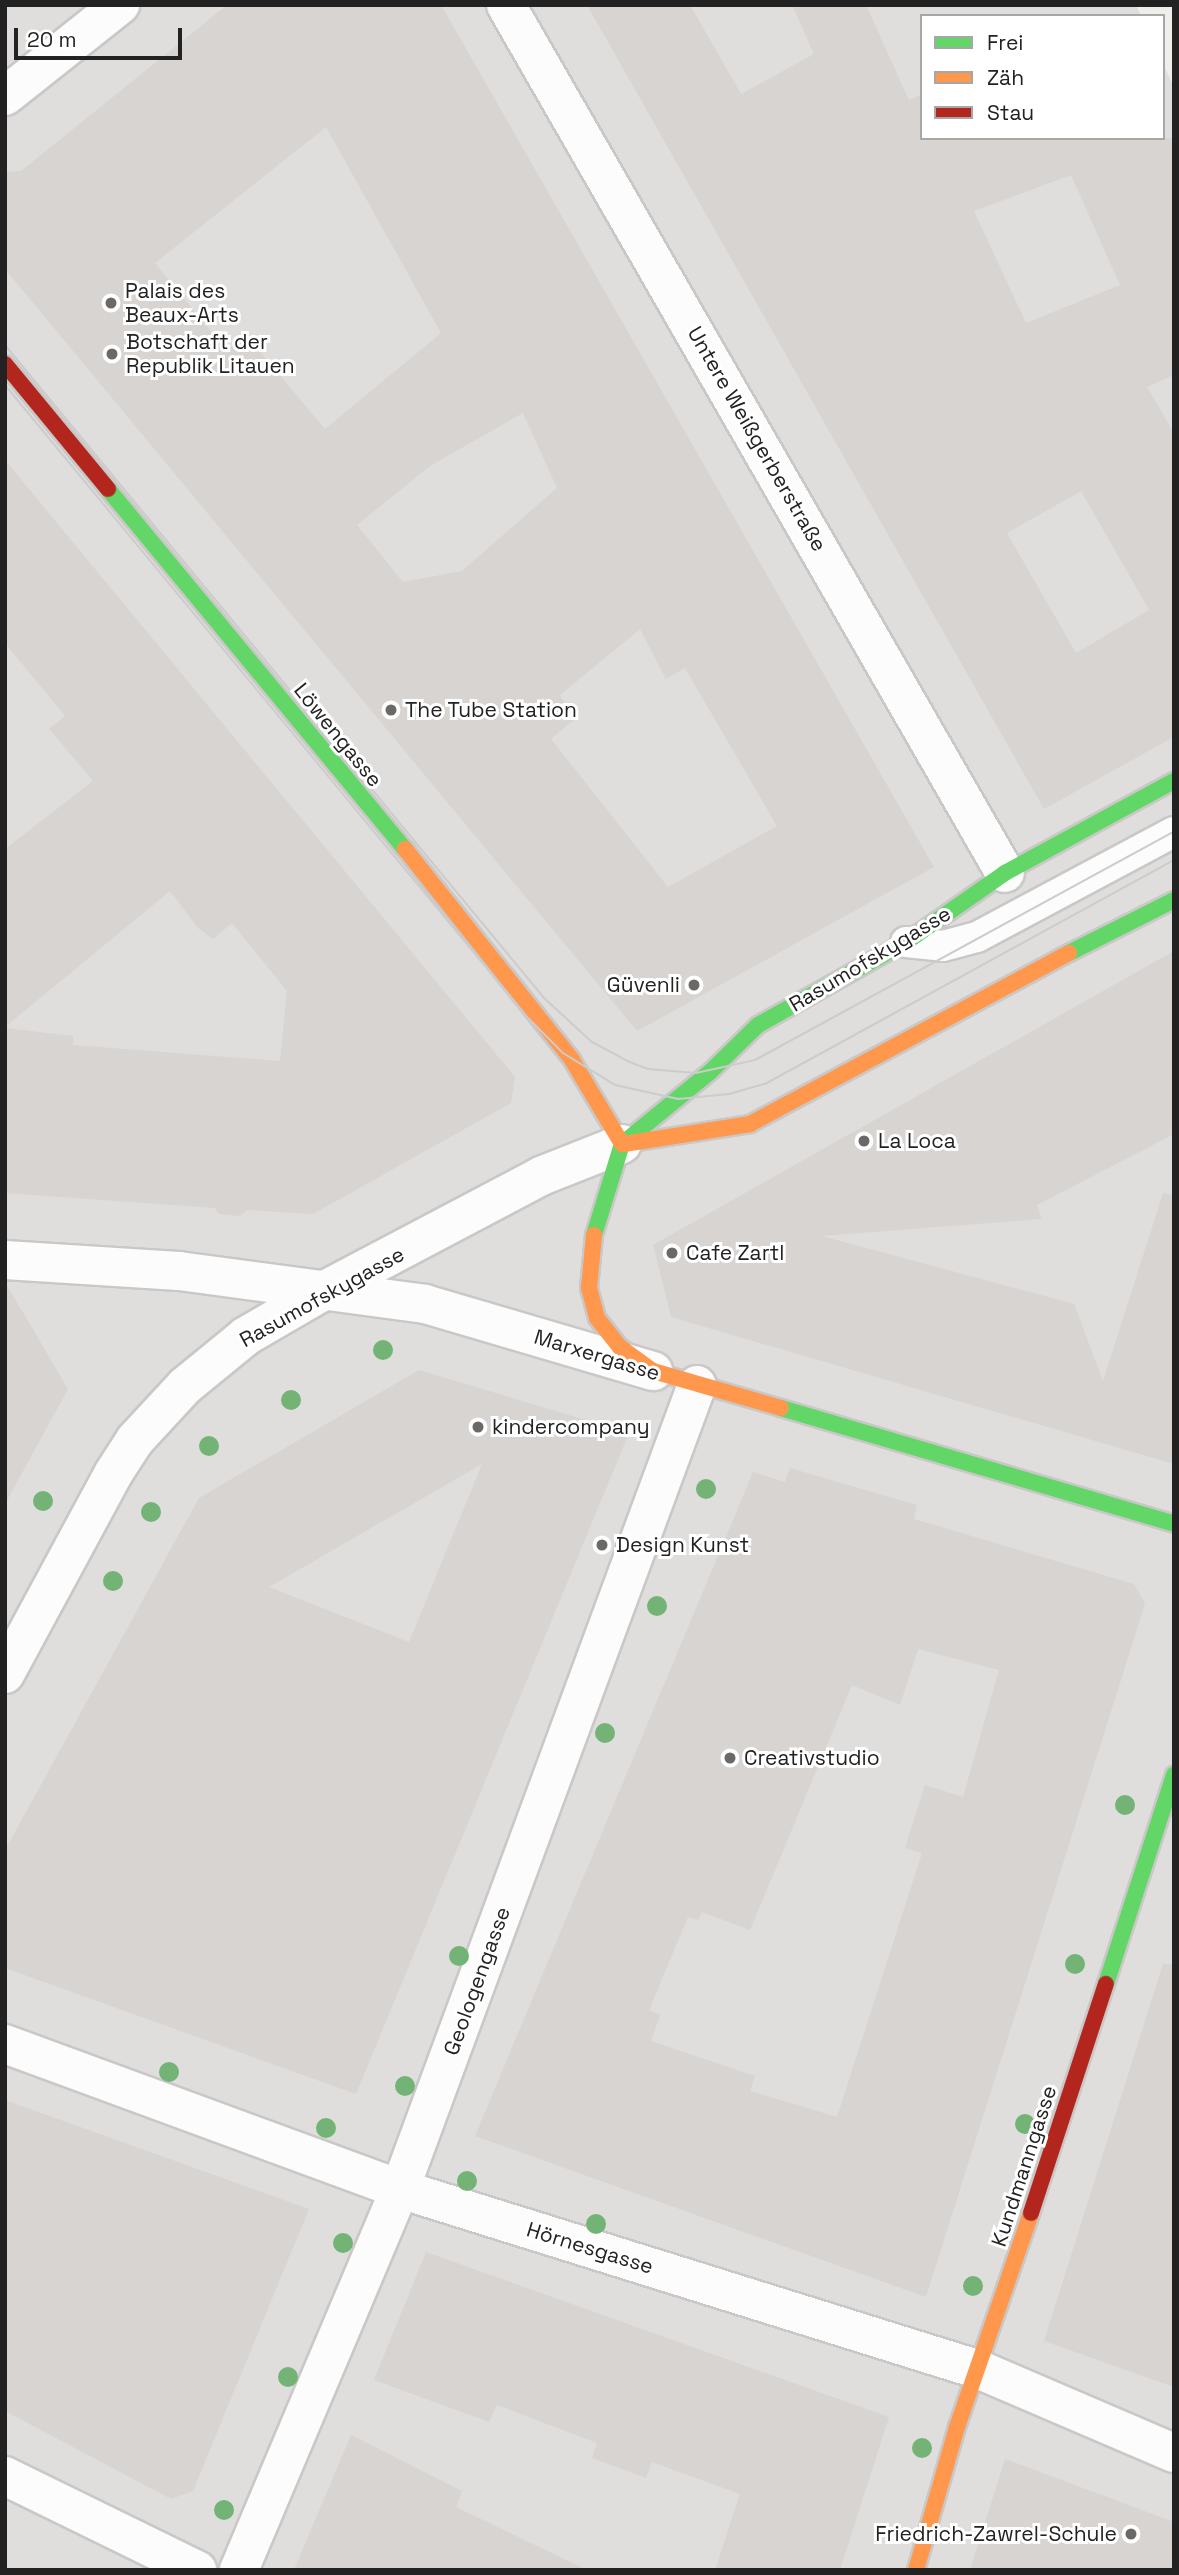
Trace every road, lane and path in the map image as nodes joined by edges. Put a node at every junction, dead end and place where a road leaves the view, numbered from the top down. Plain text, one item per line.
1 (120, 5) edge
2 (506, 5) edge
3 (5, 96) edge
4 (5, 364) edge
5 (1174, 781) edge
6 (1174, 832) edge
7 (1005, 873) junction
8 (1174, 900) edge
9 (906, 942) junction
10 (622, 1144) junction
11 (5, 1260) edge
12 (327, 1289) junction
13 (653, 1371) junction
14 (697, 1385) junction
15 (1174, 1524) edge
16 (5, 1674) edge
17 (1174, 1774) edge
18 (5, 2044) edge
19 (400, 2189) junction
20 (980, 2370) junction
21 (1174, 2453) edge
22 (5, 2476) edge
23 (197, 2570) edge
24 (239, 2570) edge
25 (916, 2570) edge

1 - 3 street
2 - 7 street, Untere Weißgerberstraße
4 - 10 street, Löwengasse
5 - 7 street, Rasumofskygasse
6 - 9 lane
7 - 9 street, Rasumofskygasse
8 - 10 street, Rasumofskygasse
9 - 10 street, Rasumofskygasse
10 - 12 street, Rasumofskygasse
10 - 13 street
11 - 12 street, Marxergasse
12 - 13 street, Marxergasse
12 - 16 street, Rasumofskygasse
13 - 14 street, Marxergasse
14 - 15 street, Marxergasse
14 - 19 street, Geologengasse
17 - 20 street, Kundmanngasse
18 - 19 street, Hörnesgasse
19 - 20 street, Hörnesgasse
19 - 24 street, Geologengasse
20 - 21 street, Hörnesgasse
20 - 25 street, Kundmanngasse
22 - 23 street

